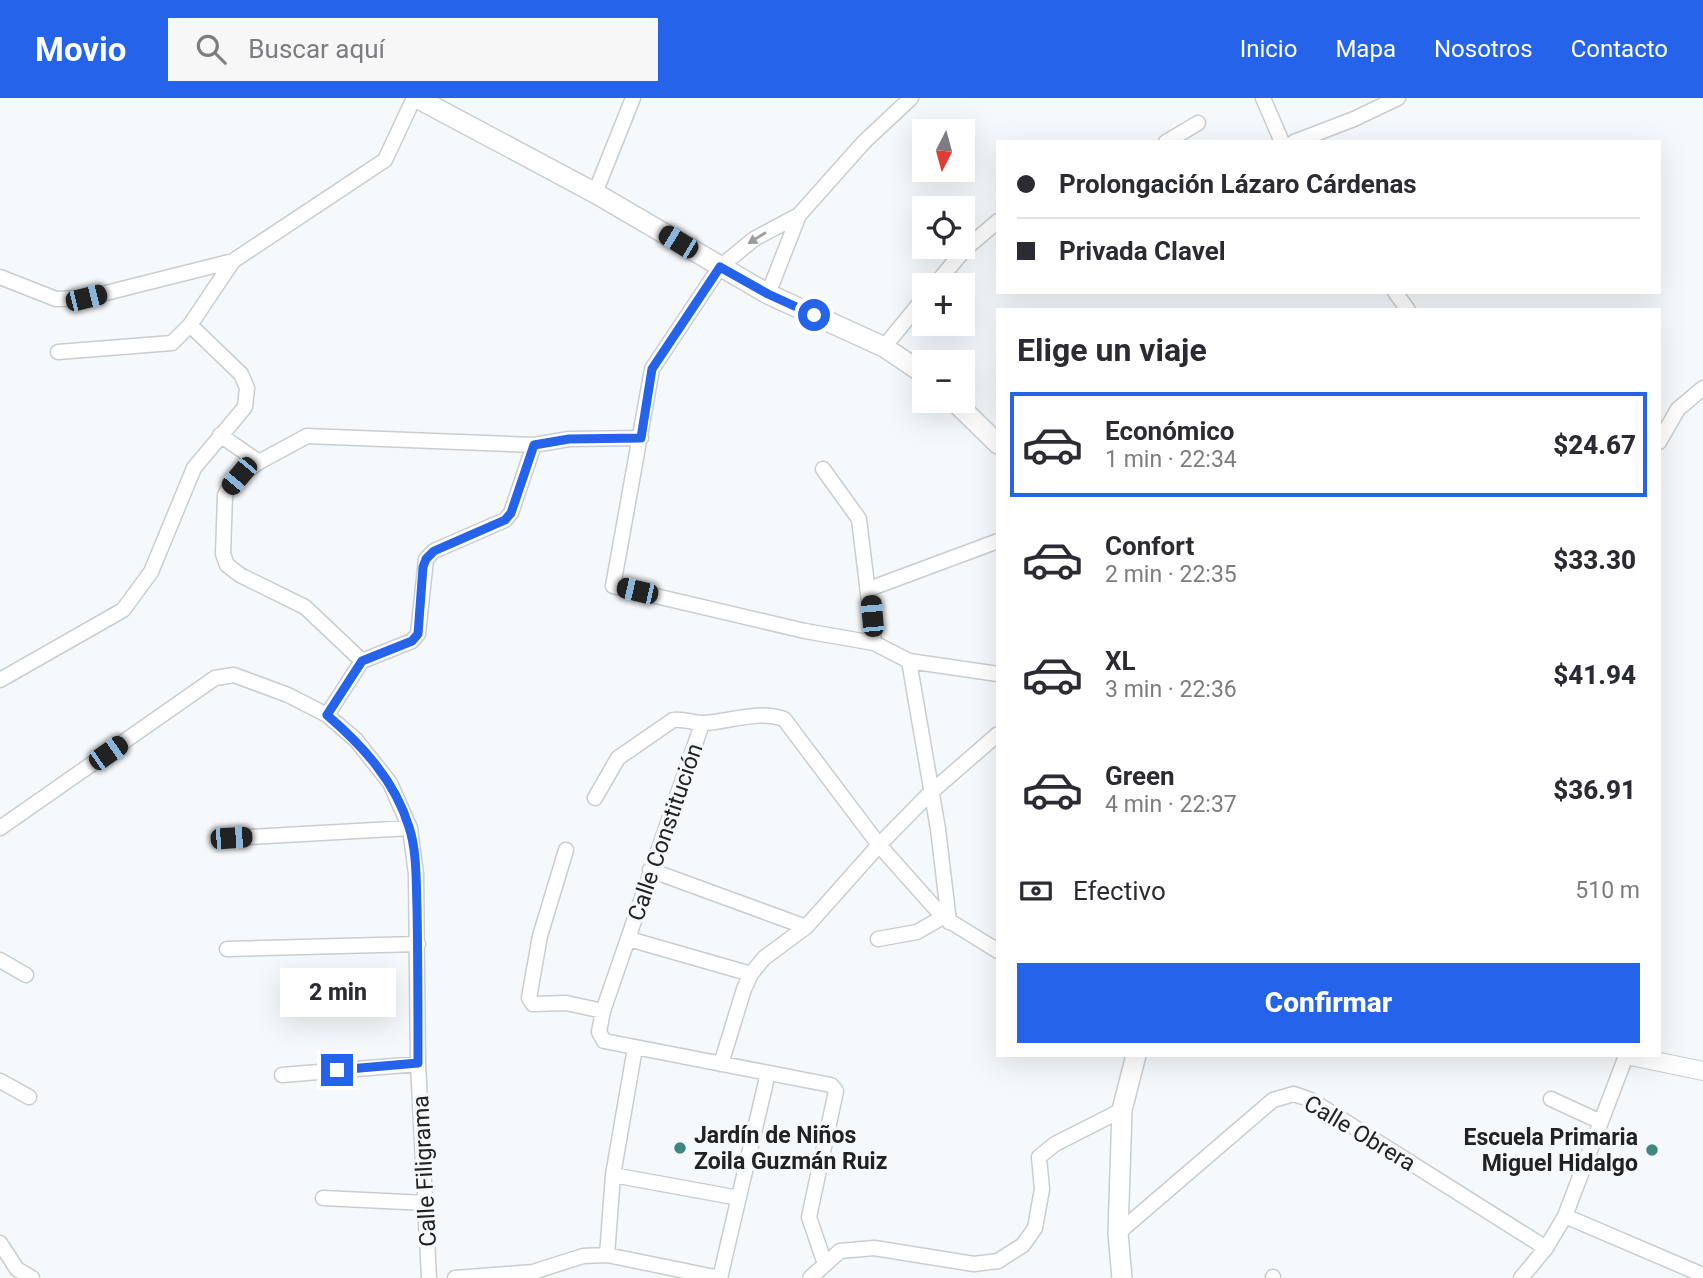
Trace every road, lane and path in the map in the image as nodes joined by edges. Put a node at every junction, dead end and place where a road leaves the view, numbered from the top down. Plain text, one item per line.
1 (416, 98) edge
2 (633, 98) edge
3 (911, 98) edge
4 (1263, 98) edge
5 (1398, 98) edge
6 (1198, 122) dead end
7 (1169, 140) edge
8 (1281, 140) edge
9 (1299, 140) edge
10 (595, 193) junction
11 (800, 215) junction
12 (996, 223) edge
13 (233, 261) junction
14 (720, 267) junction
15 (945, 273) edge
16 (0, 277) edge
17 (768, 294) junction
18 (912, 313) edge
19 (190, 325) junction
20 (884, 347) junction
21 (58, 352) dead end
22 (912, 366) edge
23 (1703, 388) edge
24 (966, 413) edge
25 (219, 435) junction
26 (641, 438) junction
27 (1661, 439) edge
28 (996, 442) edge
29 (534, 445) junction
30 (259, 462) junction
31 (824, 469) dead end
32 (996, 542) edge
33 (869, 589) junction
34 (874, 643) junction
35 (362, 661) junction
36 (909, 661) junction
37 (996, 674) edge
38 (0, 680) edge
39 (327, 715) junction
40 (702, 724) junction
41 (996, 736) edge
42 (930, 793) junction
43 (595, 798) dead end
44 (0, 828) edge
45 (410, 828) junction
46 (231, 838) dead end
47 (879, 845) junction
48 (566, 850) dead end
49 (650, 870) junction
50 (946, 919) junction
51 (806, 926) junction
52 (629, 939) junction
53 (878, 939) dead end
54 (418, 944) junction
55 (227, 948) dead end
56 (996, 950) edge
57 (0, 960) edge
58 (26, 975) dead end
59 (751, 975) junction
60 (603, 1011) junction
61 (635, 1048) junction
62 (1135, 1057) edge
63 (1625, 1057) edge
64 (1636, 1057) edge
65 (418, 1063) junction
66 (721, 1064) junction
67 (1703, 1071) edge
68 (768, 1073) junction
69 (282, 1075) dead end
70 (0, 1081) edge
71 (29, 1097) dead end
72 (1551, 1099) dead end
73 (1122, 1110) junction
74 (1601, 1122) junction
75 (613, 1175) junction
76 (323, 1198) dead end
77 (739, 1198) junction
78 (426, 1203) junction
79 (1565, 1216) junction
80 (1118, 1233) junction
81 (0, 1244) edge
82 (1546, 1248) junction
83 (607, 1255) junction
84 (825, 1264) junction
85 (551, 1272) edge
86 (1703, 1275) edge
87 (33, 1278) edge
88 (429, 1278) edge
89 (455, 1278) edge
90 (720, 1278) edge
91 (810, 1278) edge
92 (1122, 1278) edge
93 (1521, 1278) edge

1 - 10 main road
1 - 13 street
2 - 10 street
3 - 11 street
4 - 8 street
5 - 9 street
6 - 7 street
10 - 14 main road
11 -> 14 street
11 - 17 street
12 - 15 street
13 - 16 street
13 - 19 street
14 - 17 main road
14 - 26 street
17 - 20 main road
18 - 20 street
19 - 21 street
19 - 25 street
20 - 22 main road
23 - 27 street
24 - 28 main road
25 - 30 street
25 - 38 street
26 - 29 street
26 - 34 street
29 - 30 street
29 - 35 street
30 - 35 street
31 - 33 street
32 - 33 street
33 - 34 street
34 - 36 street
35 - 39 street
36 - 37 street
36 - 42 street
39 - 44 street, Calle Filigrama
39 - 45 street, Calle Filigrama
40 - 43 street
40 - 47 street, Calle Constitución
40 - 49 street, Calle Constitución
41 - 42 street
42 - 47 street
42 - 50 street
45 - 46 street
45 - 54 street, Calle Filigrama
47 - 50 street, Calle Constitución
47 - 51 street
48 - 60 street
49 - 51 street
49 - 52 street, Calle Constitución
50 - 53 street
50 - 56 street, Calle Constitución
51 - 59 street
52 - 59 street
52 - 60 street, Calle Constitución
54 - 55 street
54 - 65 street, Calle Filigrama
57 - 58 street
59 - 66 street
60 - 61 street, Calle Constitución
61 - 66 street
61 - 75 street
62 - 73 main road
63 - 74 street
64 - 67 street
65 - 69 street
65 - 78 street, Calle Filigrama
66 - 68 street
68 - 77 street
68 - 84 street
70 - 71 street
72 - 74 street
73 - 80 main road
73 - 84 street
74 - 79 street
75 - 77 street
75 - 83 street
76 - 78 street
77 - 90 street
78 - 88 street, Calle Filigrama
79 - 82 street
79 - 86 street
80 - 82 street, Calle Obrera
80 - 92 main road
81 - 87 street
82 - 93 street
83 - 85 street
83 - 90 street
84 - 91 street
85 - 89 street

